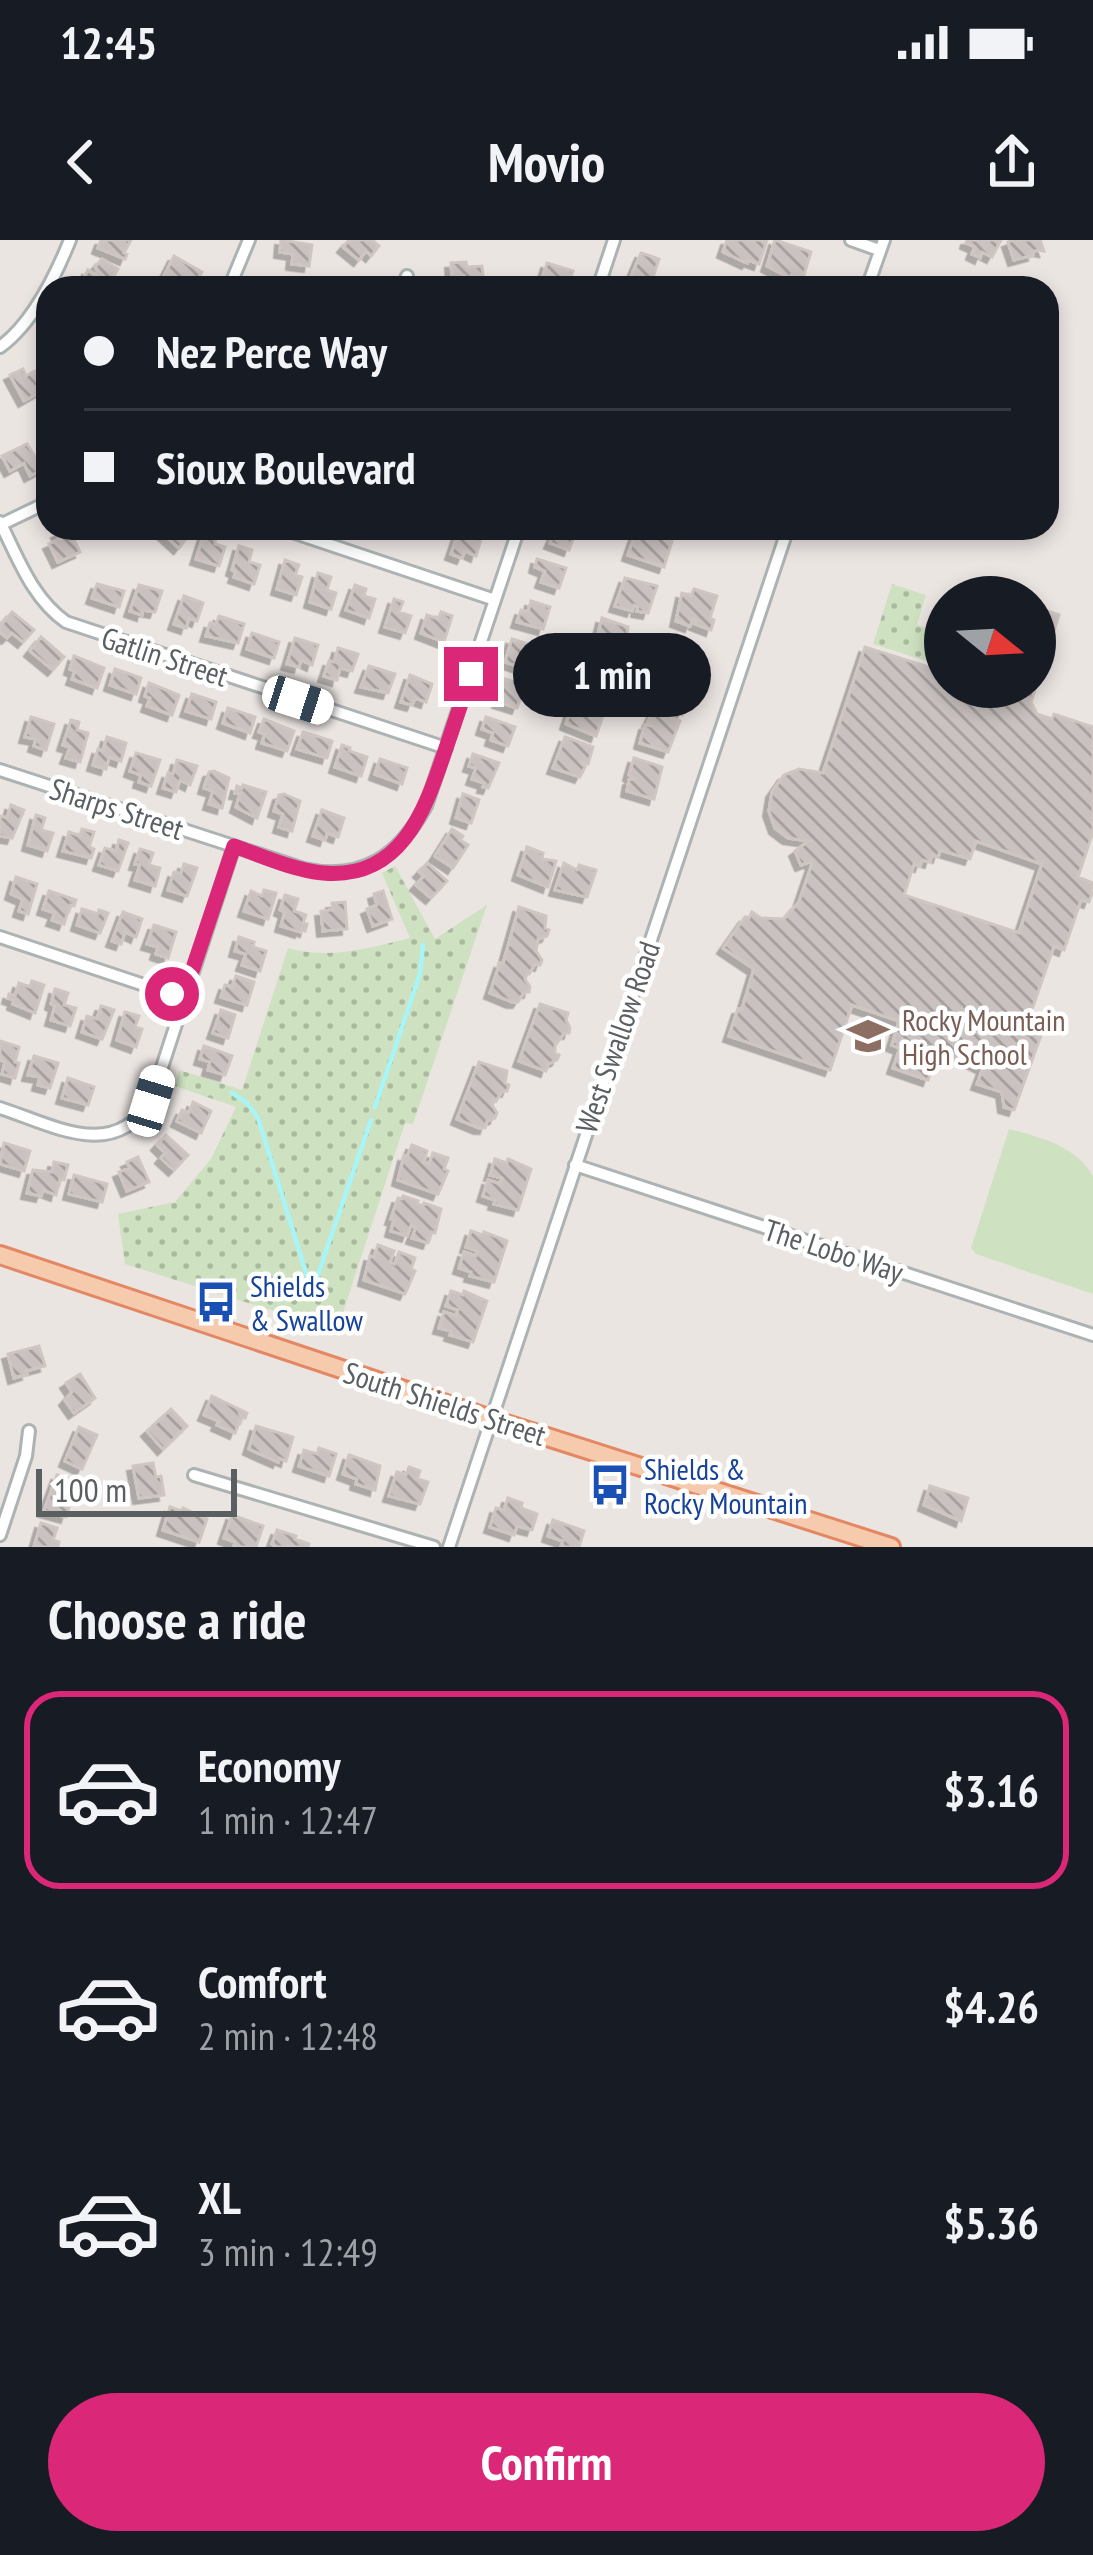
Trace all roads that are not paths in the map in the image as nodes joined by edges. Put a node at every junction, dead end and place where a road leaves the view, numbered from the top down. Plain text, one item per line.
1 (70, 240) edge
2 (249, 240) edge
3 (614, 240) edge
4 (850, 240) edge
5 (882, 245) edge
6 (51, 276) edge
7 (234, 276) edge
8 (602, 276) edge
9 (871, 276) edge
10 (36, 304) edge
11 (0, 347) edge
12 (36, 508) edge
13 (0, 524) edge
14 (316, 540) edge
15 (515, 540) edge
16 (784, 540) edge
17 (495, 600) junction
18 (446, 748) junction
19 (0, 770) edge
20 (234, 846) junction
21 (0, 937) edge
22 (183, 998) junction
23 (0, 1108) edge
24 (574, 1165) junction
25 (0, 1256) edge
26 (1093, 1335) edge
27 (490, 1419) junction
28 (29, 1431) dead end
29 (194, 1475) dead end
30 (0, 1534) edge
31 (434, 1547) edge
32 (448, 1547) edge
33 (891, 1547) edge

1 - 6 street
2 - 7 street
3 - 8 street
4 - 5 street
5 - 9 street
10 - 11 street
12 - 13 street
13 - 18 street, Gatlin Street
14 - 17 street
15 - 17 street, Sharps Street
16 - 24 street, West Swallow Road
17 - 18 street, Sharps Street
18 - 20 street, Sharps Street
19 - 20 street, Sharps Street
20 - 22 street
21 - 22 street
22 - 23 street
24 - 26 street, The Lobo Way
24 - 27 street, West Swallow Road
25 - 27 main road, South Shields Street
27 - 32 street, West Swallow Road
27 - 33 main road, South Shields Street
28 - 30 street
29 - 31 street

